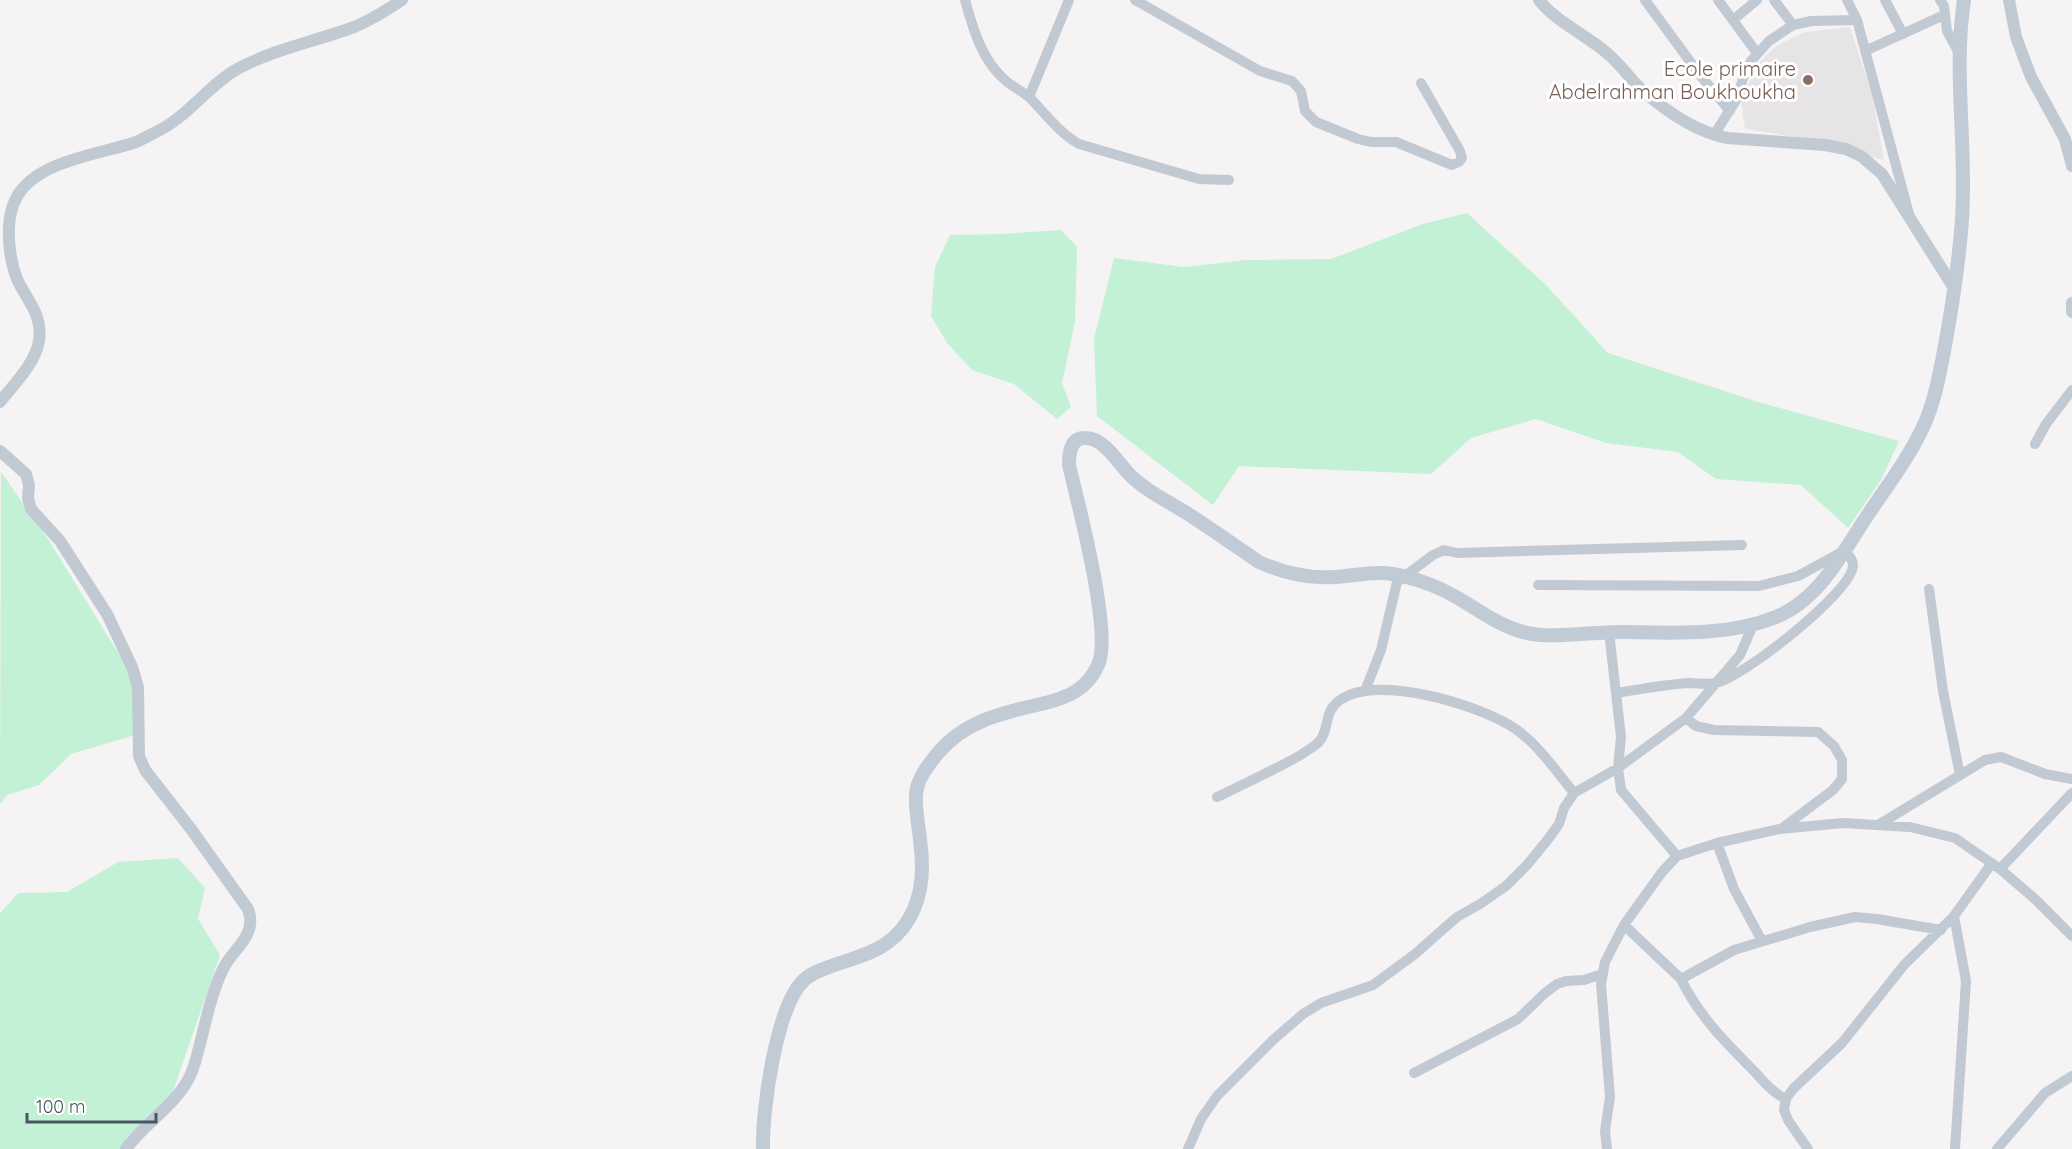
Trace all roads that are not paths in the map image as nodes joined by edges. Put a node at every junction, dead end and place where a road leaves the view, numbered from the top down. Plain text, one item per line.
1 (402, 0) edge
2 (965, 0) edge
3 (1069, 0) edge
4 (1135, 0) edge
5 (1539, 0) edge
6 (1645, 0) edge
7 (1718, 0) edge
8 (1757, 0) edge
9 (1774, 0) edge
10 (1848, 0) edge
11 (1886, 0) edge
12 (1940, 0) edge
13 (1964, 0) edge
14 (2009, 0) edge
15 (1944, 15) junction
16 (1733, 20) junction
17 (1857, 20) junction
18 (1793, 25) junction
19 (1903, 34) junction
20 (1865, 51) junction
21 (1757, 53) junction
22 (1959, 53) junction
23 (1421, 83) dead end
24 (1029, 97) junction
25 (1730, 111) junction
26 (1714, 135) junction
27 (2072, 166) edge
28 (1229, 180) dead end
29 (1910, 217) junction
30 (1954, 288) junction
31 (2072, 303) edge
32 (2072, 312) edge
33 (2072, 390) edge
34 (0, 402) edge
35 (2035, 444) dead end
36 (0, 451) edge
37 (1742, 545) dead end
38 (1844, 551) junction
39 (1404, 576) junction
40 (1538, 585) dead end
41 (1929, 589) dead end
42 (1753, 625) junction
43 (1609, 632) junction
44 (1716, 683) junction
45 (1365, 691) junction
46 (1616, 693) junction
47 (1686, 717) junction
48 (1618, 768) junction
49 (1960, 775) junction
50 (2072, 778) edge
51 (1574, 793) junction
52 (2072, 793) edge
53 (1217, 797) dead end
54 (1878, 825) junction
55 (1780, 829) junction
56 (1717, 843) junction
57 (1677, 856) junction
58 (1996, 866) junction
59 (1953, 916) junction
60 (1624, 925) junction
61 (1941, 930) junction
62 (2072, 936) edge
63 (1762, 941) junction
64 (1602, 974) junction
65 (1681, 979) junction
66 (1414, 1073) dead end
67 (2072, 1076) edge
68 (1786, 1099) junction
69 (126, 1149) edge
70 (763, 1149) edge
71 (1188, 1149) edge
72 (1607, 1149) edge
73 (1808, 1149) edge
74 (1955, 1149) edge
75 (1997, 1149) edge

1 - 34 street
2 - 24 street
3 - 24 street
4 - 23 street
5 - 26 street
6 - 25 street
7 - 16 street
8 - 16 street
9 - 18 street
10 - 17 street
11 - 19 street
12 - 15 street
13 - 22 main road
14 - 27 street
15 - 19 street
15 - 22 street
16 - 21 street
17 - 18 street
17 - 20 street
18 - 21 street
19 - 20 street
20 - 29 street
21 - 25 street
22 - 30 main road
24 - 28 street
25 - 26 street
26 - 29 street
29 - 30 street
30 - 38 main road
31 - 32 street
33 - 35 street
36 - 69 street
37 - 39 street
38 - 40 street
38 - 42 main road
38 - 44 street
39 - 43 main road
39 - 45 street
39 - 70 main road
41 - 49 street
42 - 43 main road
42 - 44 street
43 - 46 street
44 - 46 street
44 - 47 street
45 - 51 street
45 - 53 street
46 - 48 street
47 - 48 street
47 - 55 street
48 - 51 street
48 - 57 street
49 - 50 street
49 - 54 street
51 - 71 street
52 - 58 street
54 - 55 street
54 - 58 street
55 - 56 street
56 - 57 street
56 - 63 street
57 - 60 street
58 - 59 street
58 - 62 street
59 - 61 street
59 - 74 street
60 - 64 street
60 - 65 street
61 - 63 street
61 - 68 street
63 - 65 street
64 - 66 street
64 - 72 street
65 - 68 street
67 - 75 street
68 - 73 street

